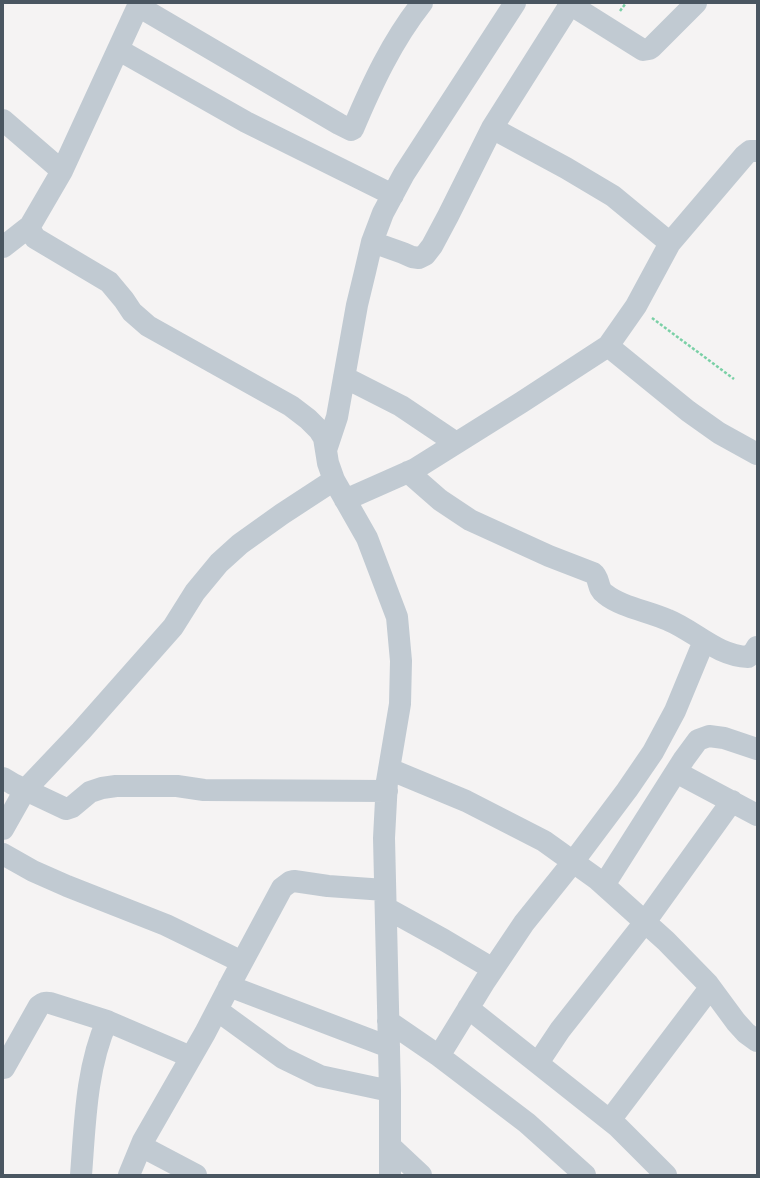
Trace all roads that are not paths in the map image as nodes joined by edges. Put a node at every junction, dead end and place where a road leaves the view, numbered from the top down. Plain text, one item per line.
1 (422, 3) edge
2 (515, 3) edge
3 (570, 3) edge
4 (696, 3) edge
5 (139, 4) edge
6 (118, 50) junction
7 (3, 120) edge
8 (492, 128) junction
9 (757, 151) edge
10 (62, 171) junction
11 (393, 195) junction
12 (30, 226) junction
13 (372, 242) junction
14 (670, 243) junction
15 (3, 246) edge
16 (608, 346) junction
17 (344, 377) junction
18 (456, 443) junction
19 (326, 450) junction
20 (757, 454) edge
21 (408, 472) junction
22 (334, 480) junction
23 (346, 500) junction
24 (704, 641) junction
25 (757, 647) edge
26 (757, 749) edge
27 (389, 769) junction
28 (676, 772) junction
29 (3, 778) edge
30 (25, 790) junction
31 (387, 791) junction
32 (732, 801) junction
33 (757, 815) edge
34 (3, 829) edge
35 (3, 854) edge
36 (573, 862) junction
37 (604, 885) junction
38 (385, 899) junction
39 (645, 922) junction
40 (242, 962) junction
41 (493, 969) junction
42 (229, 986) junction
43 (710, 988) junction
44 (468, 1008) junction
45 (217, 1010) junction
46 (107, 1021) junction
47 (388, 1021) junction
48 (757, 1041) edge
49 (389, 1047) junction
50 (439, 1056) junction
51 (192, 1057) junction
52 (538, 1063) junction
53 (4, 1068) dead end
54 (390, 1091) junction
55 (610, 1120) junction
56 (141, 1146) junction
57 (390, 1146) junction
58 (81, 1175) edge
59 (129, 1175) edge
60 (196, 1175) edge
61 (390, 1175) edge
62 (421, 1175) edge
63 (585, 1175) edge
64 (666, 1175) edge

1 - 5 street
2 - 11 street
3 - 4 street
3 - 8 street
5 - 6 street
6 - 10 street
6 - 11 street
7 - 10 street
8 - 13 street
8 - 14 street
9 - 14 street
10 - 12 street
11 - 13 street
12 - 15 street
12 - 19 street
13 - 17 street
14 - 16 street
16 - 18 street
16 - 20 street
17 - 18 street
17 - 19 street
18 - 21 street
19 - 22 street
21 - 23 street
21 - 24 street
22 - 23 street
22 - 30 street
23 - 27 street
24 - 25 street
24 - 36 street
26 - 28 street
27 - 31 street
27 - 36 street
28 - 32 street
28 - 37 street
29 - 30 street
30 - 31 street
30 - 34 street
31 - 38 street
32 - 33 street
32 - 39 street
35 - 40 street
36 - 37 street
36 - 41 street
37 - 39 street
38 - 40 street
38 - 41 street
38 - 47 street
39 - 43 street
39 - 52 street
40 - 42 street
41 - 44 street
42 - 45 street
42 - 49 street
43 - 48 street
43 - 55 street
44 - 50 street
44 - 52 street
45 - 51 street
45 - 54 street
46 - 51 street
46 - 53 street
46 - 58 street
47 - 49 street
47 - 50 street
49 - 54 street
50 - 63 street
51 - 56 street
52 - 55 street
54 - 57 street
55 - 64 street
56 - 59 street
56 - 60 street
57 - 61 street
57 - 62 street

